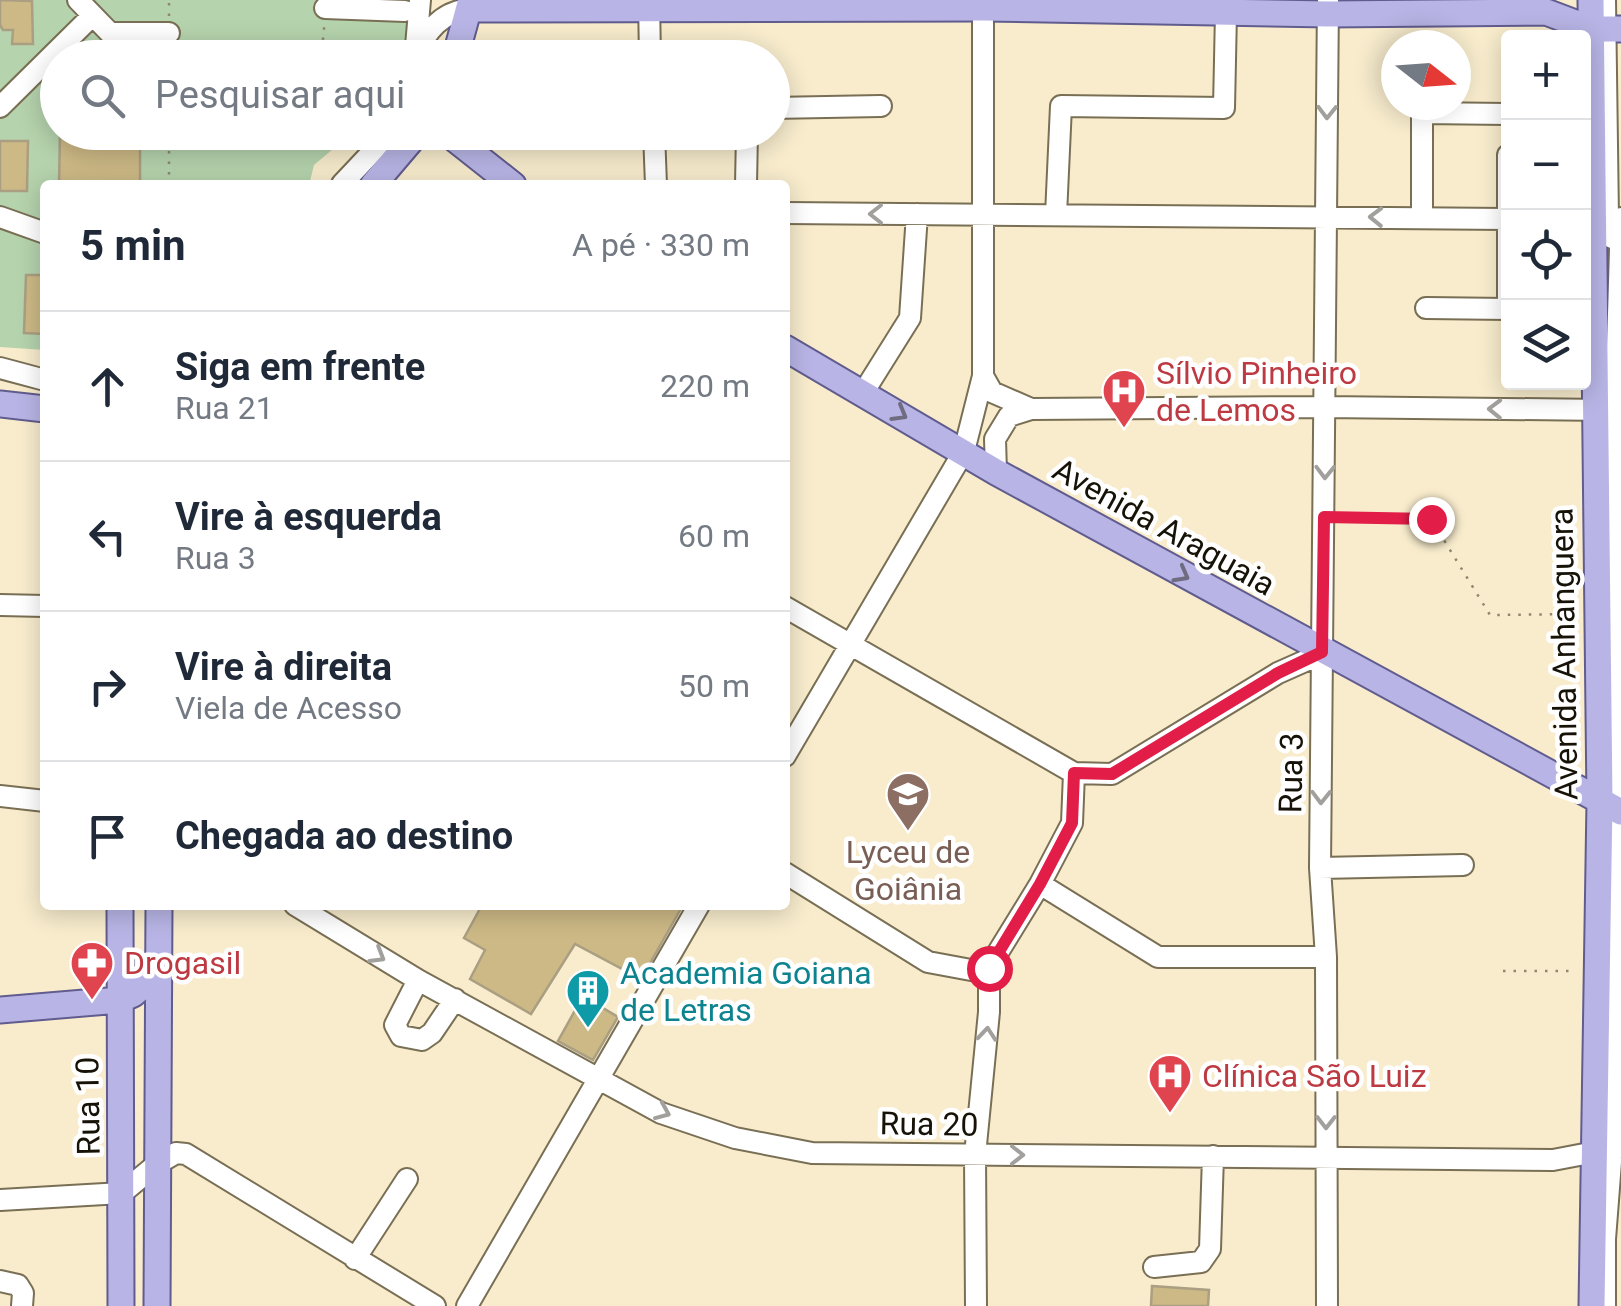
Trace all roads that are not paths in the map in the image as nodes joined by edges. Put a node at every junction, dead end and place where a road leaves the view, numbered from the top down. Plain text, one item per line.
1 (1591, 0) edge
2 (1606, 0) edge
3 (978, 3) edge
4 (471, 4) edge
5 (648, 4) edge
6 (816, 4) edge
7 (413, 6) edge
8 (1328, 7) edge
9 (85, 8) edge
10 (325, 8) road end
11 (1226, 12) junction
12 (1606, 30) edge
13 (169, 33) dead end
14 (58, 40) edge
15 (414, 40) edge
16 (423, 40) edge
17 (460, 40) edge
18 (649, 40) edge
19 (40, 60) edge
20 (881, 106) dead end
21 (0, 107) edge
22 (790, 108) edge
23 (1501, 114) edge
24 (365, 150) edge
25 (374, 150) edge
26 (403, 150) edge
27 (469, 150) edge
28 (655, 150) edge
29 (747, 150) edge
30 (345, 180) edge
31 (347, 180) edge
32 (377, 180) edge
33 (507, 180) edge
34 (656, 180) edge
35 (746, 180) edge
36 (1589, 210) edge
37 (790, 213) edge
38 (917, 214) junction
39 (983, 215) junction
40 (1056, 216) junction
41 (0, 218) edge
42 (1325, 218) junction
43 (1422, 218) junction
44 (1621, 218) edge
45 (1501, 219) edge
46 (40, 232) edge
47 (1591, 246) edge
48 (1617, 274) junction
49 (1508, 300) edge
50 (1426, 308) dead end
51 (790, 351) edge
52 (0, 366) edge
53 (40, 366) edge
54 (983, 376) junction
55 (40, 378) edge
56 (862, 393) junction
57 (0, 404) edge
58 (1326, 406) junction
59 (40, 408) edge
60 (1031, 409) junction
61 (1610, 410) edge
62 (964, 451) junction
63 (996, 472) junction
64 (0, 605) edge
65 (40, 606) edge
66 (790, 610) edge
67 (849, 646) junction
68 (1322, 652) junction
69 (790, 747) edge
70 (1074, 773) junction
71 (0, 796) edge
72 (40, 800) edge
73 (1612, 808) edge
74 (1463, 864) dead end
75 (1320, 868) junction
76 (790, 876) edge
77 (1040, 884) junction
78 (120, 910) edge
79 (158, 910) edge
80 (303, 910) edge
81 (696, 910) edge
82 (1326, 957) junction
83 (989, 968) junction
84 (158, 972) junction
85 (418, 980) junction
86 (120, 1000) junction
87 (455, 1000) junction
88 (0, 1010) edge
89 (599, 1080) junction
90 (1609, 1150) edge
91 (976, 1155) junction
92 (1213, 1156) junction
93 (1326, 1157) junction
94 (157, 1164) junction
95 (407, 1179) dead end
96 (0, 1200) edge
97 (122, 1204) junction
98 (355, 1259) junction
99 (1154, 1266) dead end
100 (0, 1280) edge
101 (22, 1306) edge
102 (121, 1306) edge
103 (136, 1306) edge
104 (158, 1306) edge
105 (436, 1306) edge
106 (468, 1306) edge
107 (976, 1306) edge
108 (1327, 1306) edge
109 (1592, 1306) edge
110 (1605, 1306) edge
111 (1618, 1306) edge

1 - 12 main road, Avenida Anhanguera
2 - 12 street
3 - 6 main road
3 - 11 main road
3 - 39 street
4 - 5 main road
4 - 16 street
4 - 17 main road
5 - 6 main road
5 - 18 street
7 - 10 street
7 - 15 street
8 - 11 main road
8 - 12 main road
8 -> 42 street, Rua 3
9 - 13 street
9 - 14 street
11 - 40 street
12 - 36 main road, Avenida Anhanguera
12 - 48 street
19 - 21 street
20 - 22 street
23 - 43 street
24 - 30 street
25 - 31 street
26 - 32 main road
27 - 33 main road
28 - 34 street
29 - 35 street
38 -> 37 street
38 - 39 street
38 - 56 street
39 - 40 street
39 - 54 street
40 - 42 street
41 - 46 street
43 -> 42 street
42 - 58 street, Rua 3
43 - 45 street
44 - 48 street
47 - 61 main road, Avenida Anhanguera
48 - 61 street
49 - 50 street
51 - 56 main road, Avenida Araguaia
52 - 53 street
52 - 55 street
54 - 60 street
54 - 62 street
56 -> 62 main road, Avenida Araguaia
57 - 59 main road
58 - 60 street
61 -> 58 street
58 -> 68 street, Rua 3
60 - 63 street
61 - 73 street
61 - 73 main road, Avenida Anhanguera
62 - 63 main road, Avenida Araguaia
62 - 67 street
63 -> 68 main road, Avenida Araguaia
64 - 65 street
66 - 67 street
67 - 69 street
67 - 70 street
68 - 70 street
68 - 73 main road, Avenida Araguaia
68 -> 75 street, Rua 3
70 - 77 street
71 - 72 street
73 - 90 street
73 - 90 main road, Avenida Anhanguera
74 - 75 street
75 - 82 street, Rua 3
76 - 83 street
77 - 82 street
77 - 83 street
78 - 86 main road, Rua 10
79 - 84 main road
80 -> 85 street, Rua 20
81 - 89 street
82 -> 93 street, Rua 3
91 -> 83 street
84 - 86 main road
84 - 94 main road
85 - 87 street, Rua 20
85 - 87 street
86 - 88 main road
86 - 97 main road, Rua 10
87 - 89 street, Rua 20
89 -> 91 street, Rua 20
89 - 106 street
90 - 93 street, Rua 20
90 - 109 main road, Avenida Anhanguera
90 - 110 street
90 - 111 street
91 -> 92 street, Rua 20
91 - 107 street
92 - 93 street, Rua 20
92 - 99 street
93 - 108 street, Rua 3
94 - 97 street
94 - 98 street
94 - 104 main road
95 - 98 street
96 - 97 street
97 - 102 main road, Rua 10
97 - 103 main road
98 - 105 street
100 - 101 street

